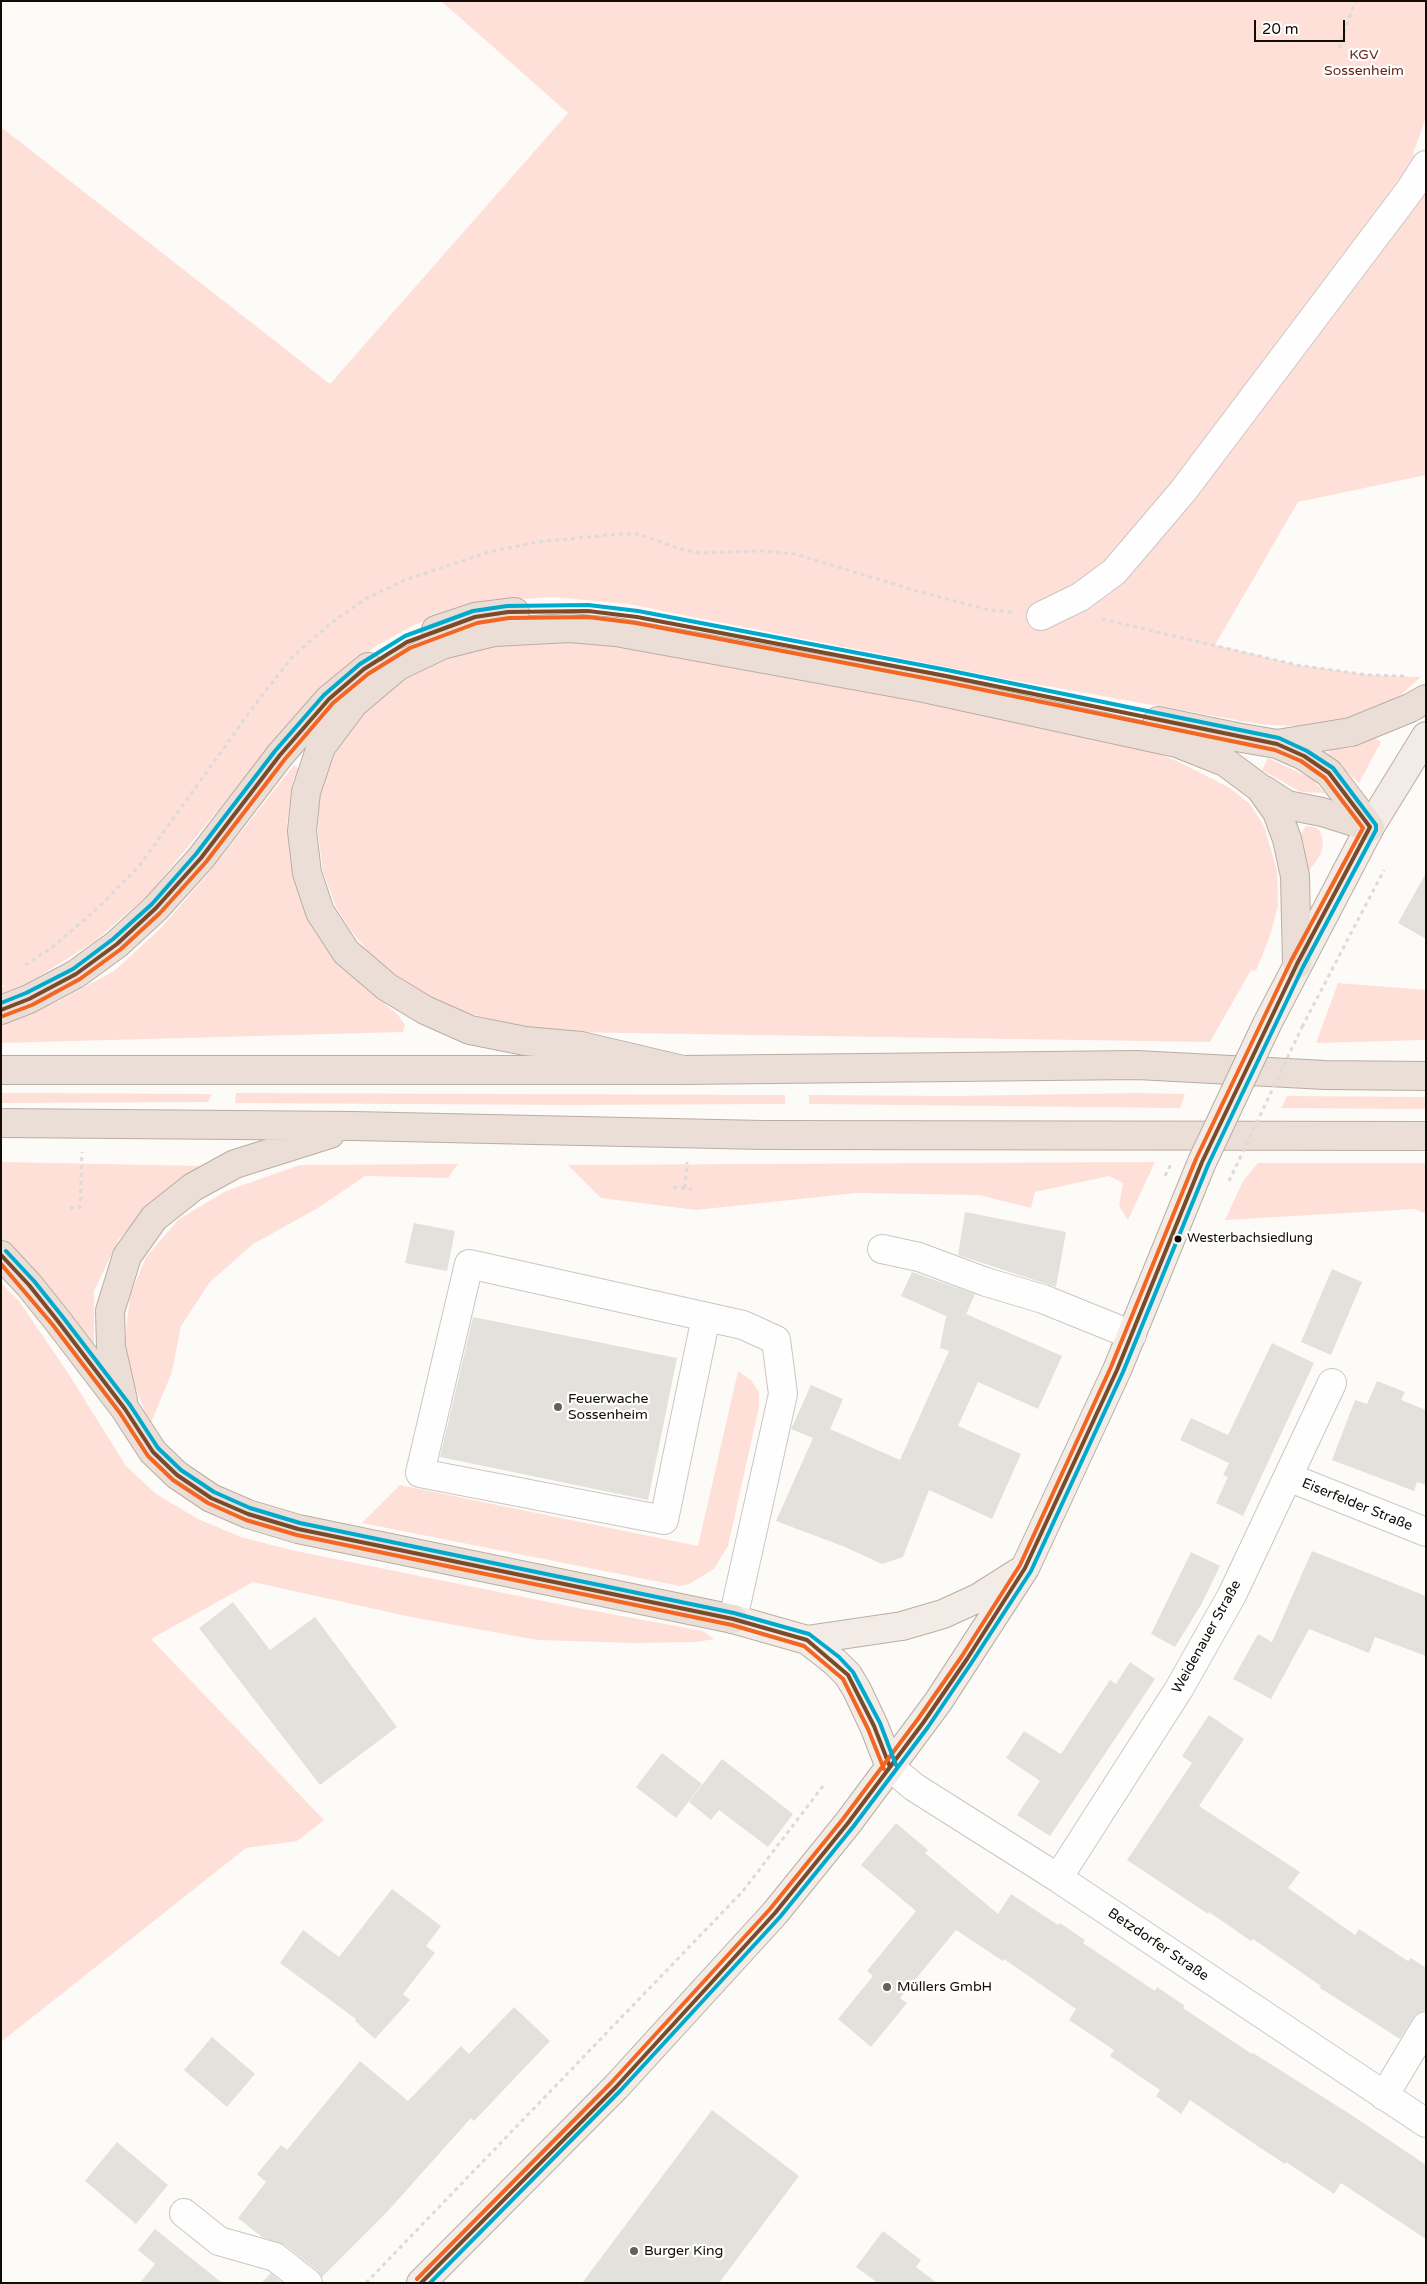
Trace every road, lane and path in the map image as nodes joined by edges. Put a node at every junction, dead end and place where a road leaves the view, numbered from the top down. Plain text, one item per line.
1 (1355, 1) edge
2 (1338, 48) dead end
3 (1426, 165) edge
4 (1041, 616) dead end
5 (1096, 619) dead end
6 (1419, 688) edge
7 (1426, 736) edge
8 (1277, 744) junction
9 (1260, 788) junction
10 (1370, 827) junction
11 (1297, 964) junction
12 (1, 1010) edge
13 (1302, 1027) dead end
14 (1, 1070) edge
15 (684, 1070) junction
16 (1426, 1076) edge
17 (1, 1123) edge
18 (83, 1124) junction
19 (353, 1126) junction
20 (1426, 1136) edge
21 (1229, 1181) dead end
22 (673, 1187) dead end
23 (692, 1189) dead end
24 (70, 1208) dead end
25 (882, 1249) dead end
26 (1, 1255) edge
27 (706, 1317) junction
28 (1132, 1335) junction
29 (1332, 1383) dead end
30 (125, 1409) junction
31 (1288, 1477) junction
32 (1426, 1532) edge
33 (1025, 1568) junction
34 (733, 1619) junction
35 (806, 1640) junction
36 (890, 1768) junction
37 (822, 1786) dead end
38 (1058, 1878) junction
39 (1426, 2026) edge
40 (1384, 2096) junction
41 (1426, 2123) edge
42 (184, 2213) dead end
43 (308, 2283) edge
44 (366, 2283) edge
45 (421, 2283) edge

1 - 2 path
3 - 4 street
5 - 6 path
6 - 8 highway
7 - 10 main road
8 - 10 highway
8 - 12 highway
9 - 10 highway
9 - 11 highway
9 - 15 highway
10 - 11 main road
11 - 28 main road, bridge
13 - 21 path, bridge
14 - 15 highway
15 - 16 highway
17 - 18 highway
18 - 19 highway
18 - 24 path
19 - 20 highway
19 - 30 highway
22 - 23 path
25 - 28 street
26 - 30 highway
27 - 27 street
27 - 34 street
28 - 33 main road
29 - 31 street, Weidenauer Straße
30 - 34 highway
31 - 32 street, Eiserfelder Straße
31 - 38 street, Weidenauer Straße
33 - 35 main road
33 - 36 main road
34 - 35 main road
35 - 36 main road
36 - 38 street, Betzdorfer Straße
36 - 45 main road
37 - 44 path
38 - 40 street, Betzdorfer Straße
39 - 40 street
40 - 41 street, Betzdorfer Straße
42 - 43 street

